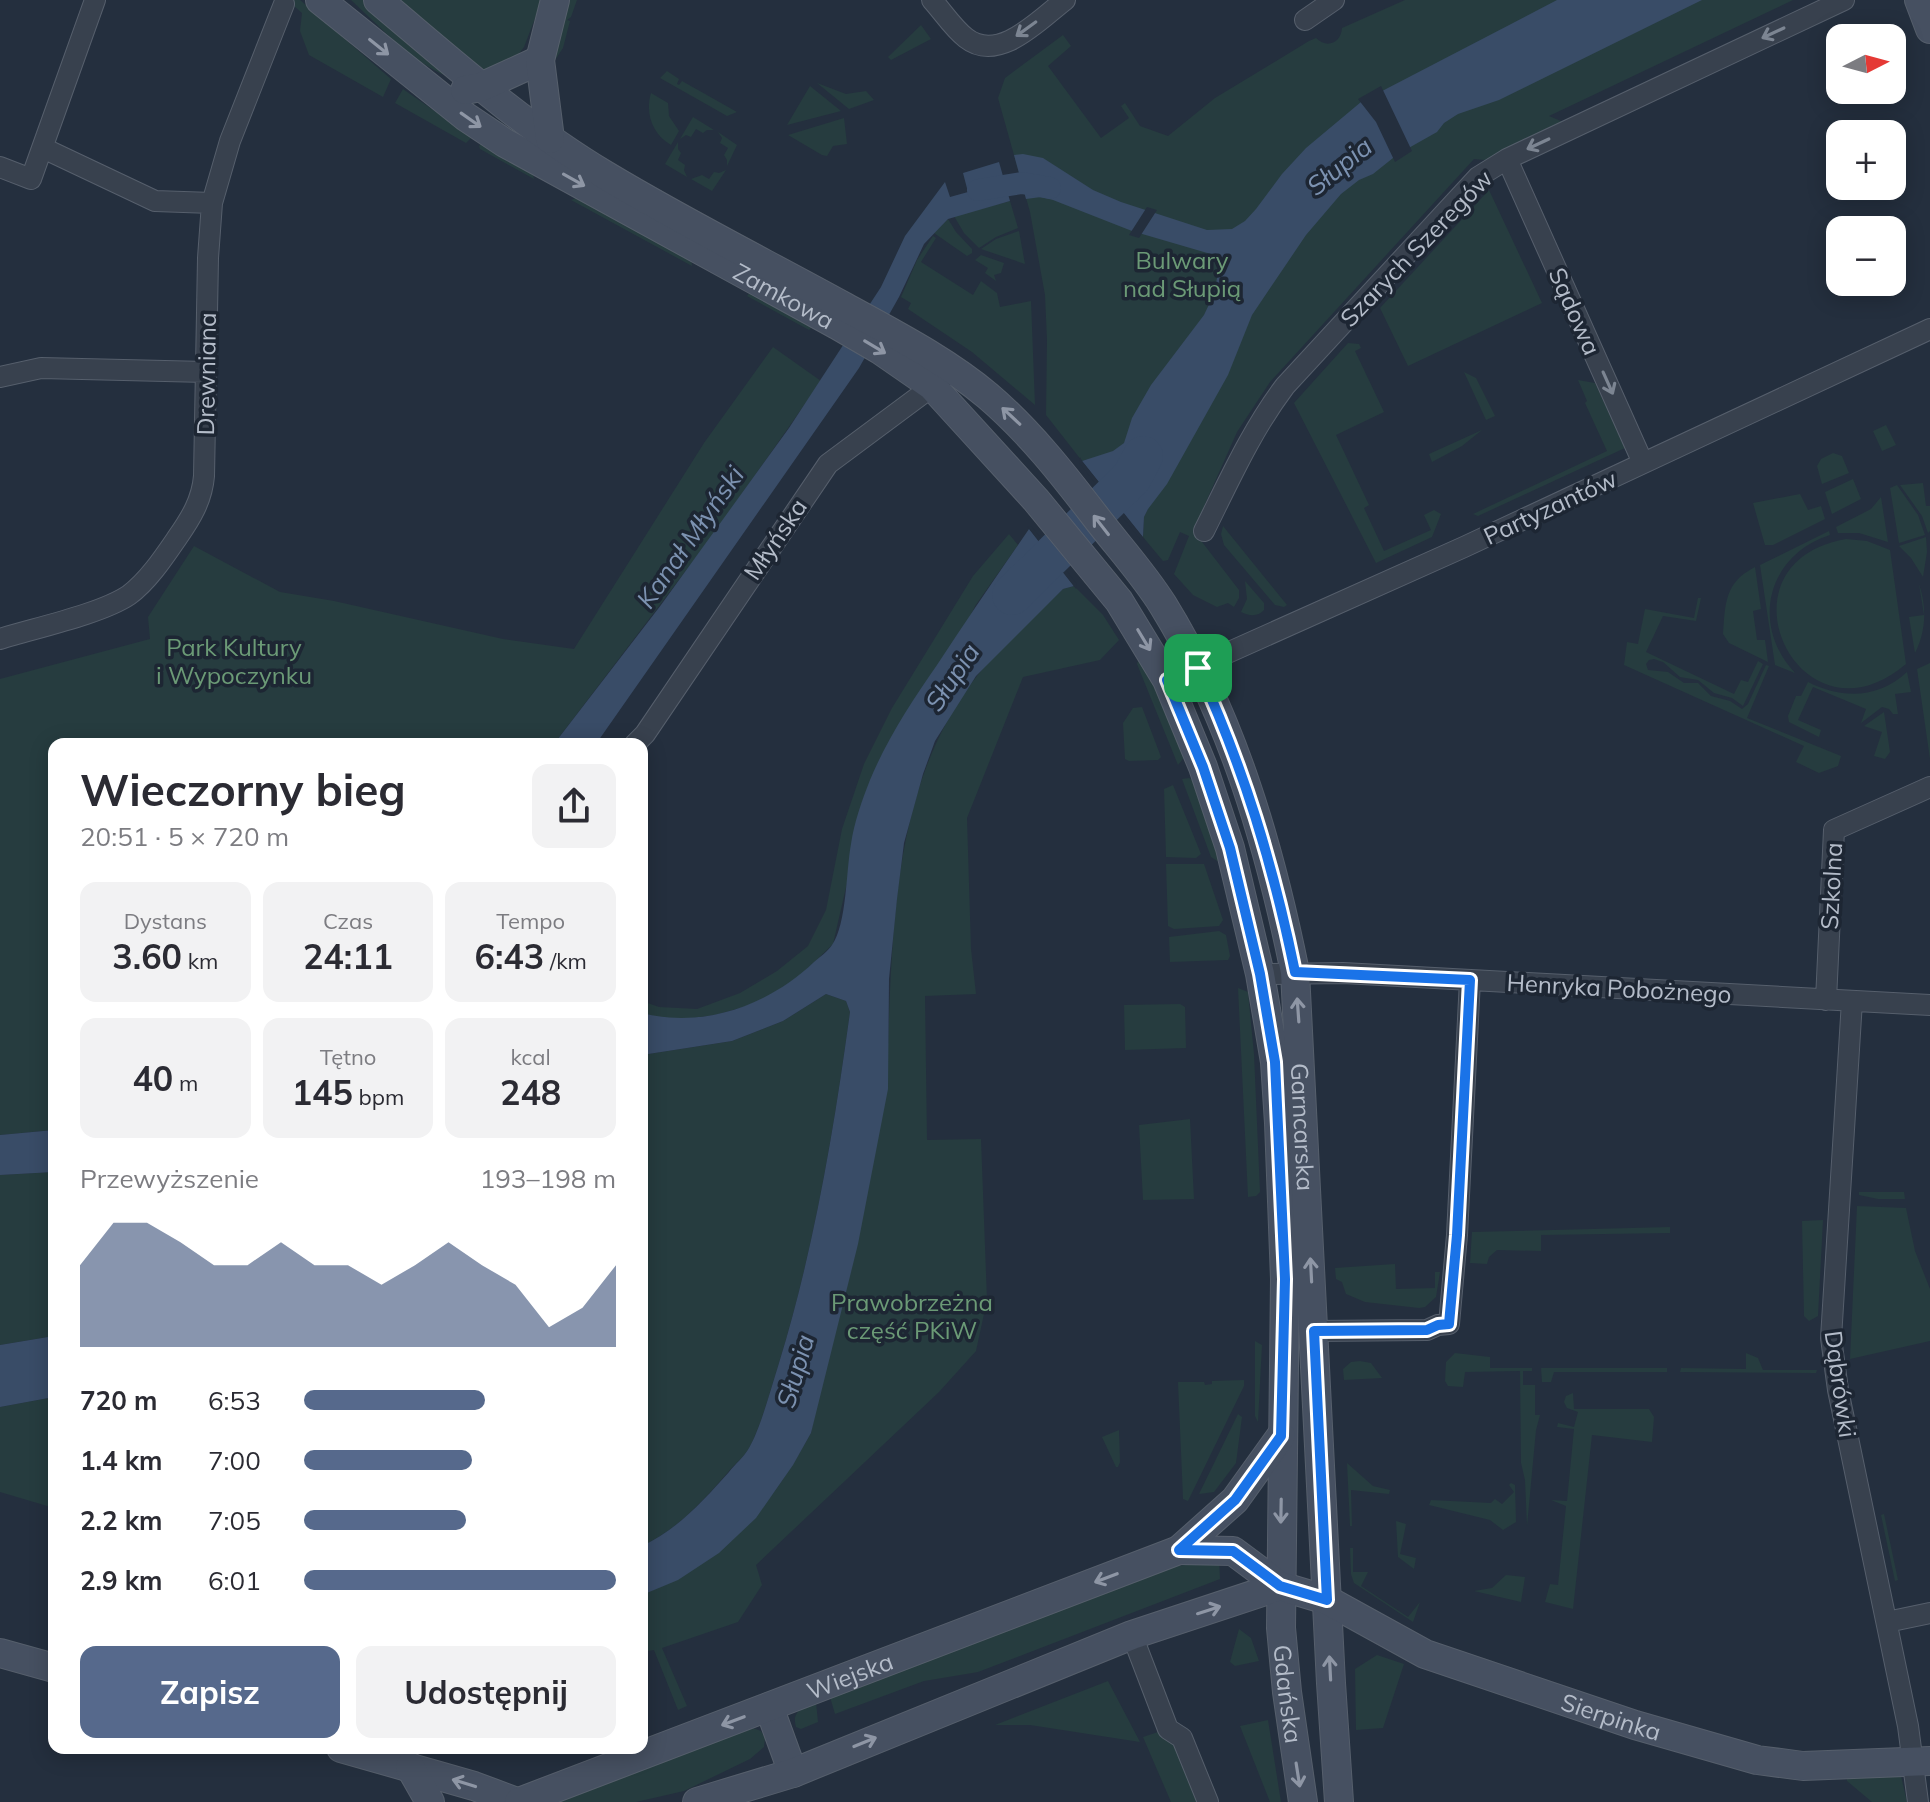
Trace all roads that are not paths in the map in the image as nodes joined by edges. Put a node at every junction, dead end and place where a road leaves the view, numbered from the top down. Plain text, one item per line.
1 (95, 0) edge
2 (320, 0) edge
3 (378, 0) edge
4 (555, 0) edge
5 (932, 0) edge
6 (1065, 0) edge
7 (1334, 0) edge
8 (1844, 0) edge
9 (1919, 0) edge
10 (284, 4) dead end
11 (1305, 20) dead end
12 (1930, 29) edge
13 (540, 60) junction
14 (481, 87) junction
15 (437, 95) junction
16 (550, 139) junction
17 (43, 148) junction
18 (1507, 159) junction
19 (0, 167) edge
20 (212, 203) junction
21 (1930, 329) edge
22 (206, 372) junction
23 (0, 377) edge
24 (943, 378) junction
25 (1643, 463) junction
26 (1204, 531) dead end
27 (0, 639) edge
28 (1198, 668) junction
29 (1167, 680) junction
30 (641, 738) edge
31 (1930, 787) edge
32 (1295, 972) junction
33 (1260, 974) junction
34 (1470, 980) junction
35 (1826, 1000) junction
36 (1852, 1001) junction
37 (1930, 1005) edge
38 (1314, 1331) junction
39 (1281, 1436) junction
40 (1179, 1550) junction
41 (1280, 1586) junction
42 (1327, 1600) junction
43 (1930, 1613) edge
44 (1887, 1622) junction
45 (1132, 1635) junction
46 (0, 1653) edge
47 (48, 1666) edge
48 (769, 1707) junction
49 (648, 1753) edge
50 (363, 1754) edge
51 (645, 1754) edge
52 (1921, 1761) edge
53 (410, 1767) junction
54 (793, 1773) junction
55 (430, 1802) edge
56 (518, 1802) edge
57 (697, 1802) edge
58 (1208, 1802) edge
59 (1303, 1802) edge
60 (1339, 1802) edge
61 (1918, 1802) edge

1 - 17 street
2 -> 15 main road, Zamkowa
3 - 14 main road, Zamkowa
4 - 13 main road
6 -> 5 street
7 - 11 street
8 -> 18 street, Szarych Szeregów
9 - 12 main road
10 - 20 street, Drewniana
13 - 14 main road
13 - 16 main road
14 - 15 main road
14 - 16 main road, Zamkowa
15 -> 24 main road, Zamkowa
16 - 24 main road, Zamkowa
17 - 19 street
17 - 20 street
18 -> 25 street, Sądowa
18 - 26 street, Szarych Szeregów
20 - 22 street, Drewniana
21 - 25 street, Partyzantów
22 - 23 street
22 - 27 street, Drewniana
28 -> 24 main road, Zamkowa
24 -> 29 main road, Zamkowa
24 - 30 street, Młyńska
25 - 28 street, Partyzantów
28 - 29 street, Partyzantów
28 - 32 main road, Garncarska
29 - 33 main road, Garncarska
31 - 35 street, Szkolna
32 - 33 street, Henryka Pobożnego
32 - 34 street, Henryka Pobożnego
38 -> 32 main road, Garncarska
33 - 39 main road, Garncarska
34 - 35 street, Henryka Pobożnego
34 - 38 street
35 - 36 street, Henryka Pobożnego
36 - 37 street, Henryka Pobożnego
36 - 44 street, Dąbrówki
38 - 42 main road, Garncarska
39 - 40 main road, Wiejska
39 -> 41 main road, Garncarska
40 - 41 main road, Wiejska
40 -> 48 main road, Wiejska
41 - 42 main road, Wiejska
45 -> 41 main road
41 -> 59 main road, Gdańska
42 - 52 main road, Sierpinka
60 -> 42 main road, Gdańska
43 - 44 street
44 - 52 street, Dąbrówki
54 -> 45 main road
45 - 58 street
46 - 47 main road
48 -> 49 main road, Wiejska
48 - 54 main road
50 - 53 main road
51 -> 56 main road, Wiejska
52 - 61 street, Dąbrówki
53 - 55 main road
56 -> 53 main road
54 - 57 main road

